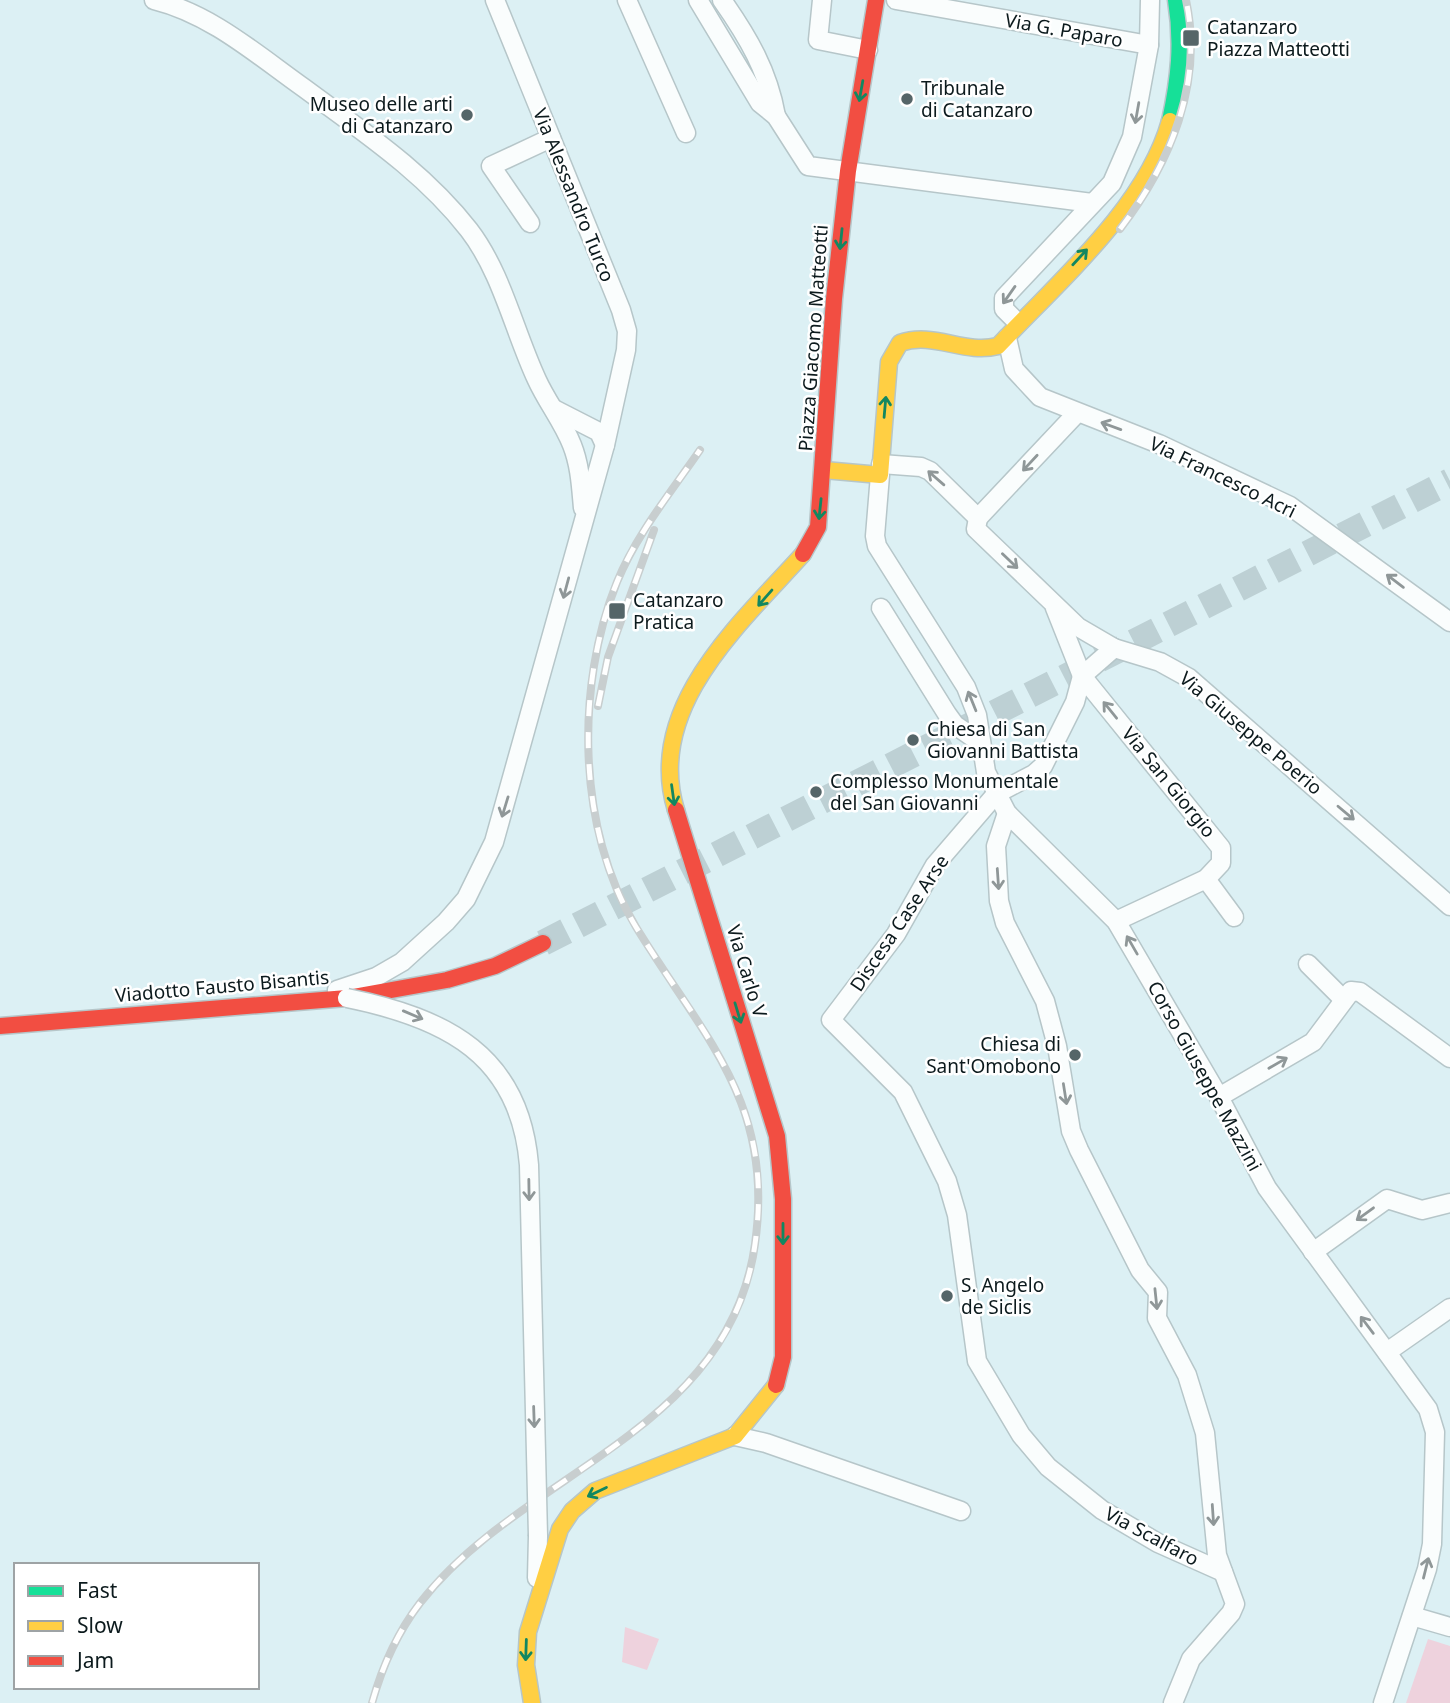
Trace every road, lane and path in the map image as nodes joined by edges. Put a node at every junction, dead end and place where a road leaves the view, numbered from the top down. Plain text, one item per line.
1 (154, 0) edge
2 (495, 0) edge
3 (627, 0) edge
4 (698, 0) edge
5 (722, 0) edge
6 (822, 0) edge
7 (876, 0) edge
8 (896, 0) edge
9 (1150, 0) edge
10 (1176, 0) edge
11 (1149, 45) junction
12 (868, 50) junction
13 (776, 116) junction
14 (686, 133) dead end
15 (551, 138) junction
16 (848, 171) junction
17 (1092, 203) junction
18 (530, 223) dead end
19 (1018, 323) junction
20 (1007, 338) junction
21 (614, 394) junction
22 (554, 409) junction
23 (1076, 414) junction
24 (579, 421) junction
25 (572, 445) junction
26 (605, 445) junction
27 (881, 469) junction
28 (824, 470) junction
29 (978, 518) junction
30 (583, 522) junction
31 (1052, 601) junction
32 (881, 608) dead end
33 (1450, 622) edge
34 (1114, 648) junction
35 (1082, 676) junction
36 (981, 743) junction
37 (996, 794) junction
38 (1007, 813) junction
39 (1206, 879) junction
40 (1450, 906) edge
41 (1234, 917) dead end
42 (1116, 920) junction
43 (543, 943) tunnel mouth
44 (1308, 964) dead end
45 (347, 998) junction
46 (1343, 999) junction
47 (289, 1001) junction
48 (831, 1020) joint
49 (0, 1026) edge
50 (1450, 1058) edge
51 (1219, 1097) junction
52 (1450, 1203) edge
53 (1313, 1252) junction
54 (1450, 1308) edge
55 (1387, 1352) junction
56 (735, 1436) junction
57 (961, 1511) dead end
58 (1223, 1572) junction
59 (536, 1599) junction
60 (1412, 1616) junction
61 (1450, 1627) edge
62 (532, 1703) edge
63 (1172, 1703) edge
64 (1383, 1703) edge

1 - 22 street
2 - 15 street, Via Alessandro Turco
3 - 14 street
4 - 13 street
5 - 13 street
6 - 12 street
7 - 12 street, Piazza Giacomo Matteotti
8 - 11 street, Via G. Paparo
9 - 11 street
19 -> 10 street
11 -> 17 street
12 -> 16 street, Piazza Giacomo Matteotti
13 - 16 street
15 - 18 street
15 - 21 street, Via Alessandro Turco
16 - 17 street
16 -> 28 street, Piazza Giacomo Matteotti
17 -> 19 street
19 - 20 street
20 - 23 street, Via Francesco Acri
27 -> 20 street
21 - 24 street
21 - 26 street, Via Alessandro Turco
22 - 24 street
22 - 25 street
23 -> 29 street
33 -> 23 street, Via Francesco Acri
24 - 26 street
25 - 26 street
25 - 30 street
26 - 30 street, Via Alessandro Turco
27 - 28 street, Piazza Giacomo Matteotti
29 -> 27 street, Via Giuseppe Poerio
36 -> 27 street, Corso Giuseppe Mazzini
28 -> 56 street, Via Carlo V
29 -> 31 street, Via Giuseppe Poerio
30 -> 47 street, Via Alessandro Turco
31 - 34 street, Via Giuseppe Poerio
31 - 35 street, Via San Giorgio
32 - 36 street
34 - 35 street
34 -> 40 street, Via Giuseppe Poerio
35 - 37 street
39 -> 35 street, Via San Giorgio
36 - 37 street, Corso Giuseppe Mazzini
37 - 38 street, Corso Giuseppe Mazzini
37 - 48 street, Discesa Case Arse
38 - 42 street, Corso Giuseppe Mazzini
38 -> 58 street
39 - 41 street
39 - 42 street
51 -> 42 street, Corso Giuseppe Mazzini
43 - 45 street, Viadotto Fausto Bisantis
44 - 46 street
45 - 47 street, Viadotto Fausto Bisantis
45 -> 59 street, bridge
46 - 50 street
51 -> 46 street
47 - 49 street, Viadotto Fausto Bisantis
48 - 58 street, Via Scalfaro
51 - 53 street, Corso Giuseppe Mazzini
52 -> 53 street
55 -> 53 street, Corso Giuseppe Mazzini
54 - 55 street
60 -> 55 street, Corso Giuseppe Mazzini
56 - 57 street
56 -> 59 street, Via Carlo V
58 - 63 street, Via Scalfaro
59 -> 62 street
60 - 61 street
60 - 64 street, Corso Giuseppe Mazzini

